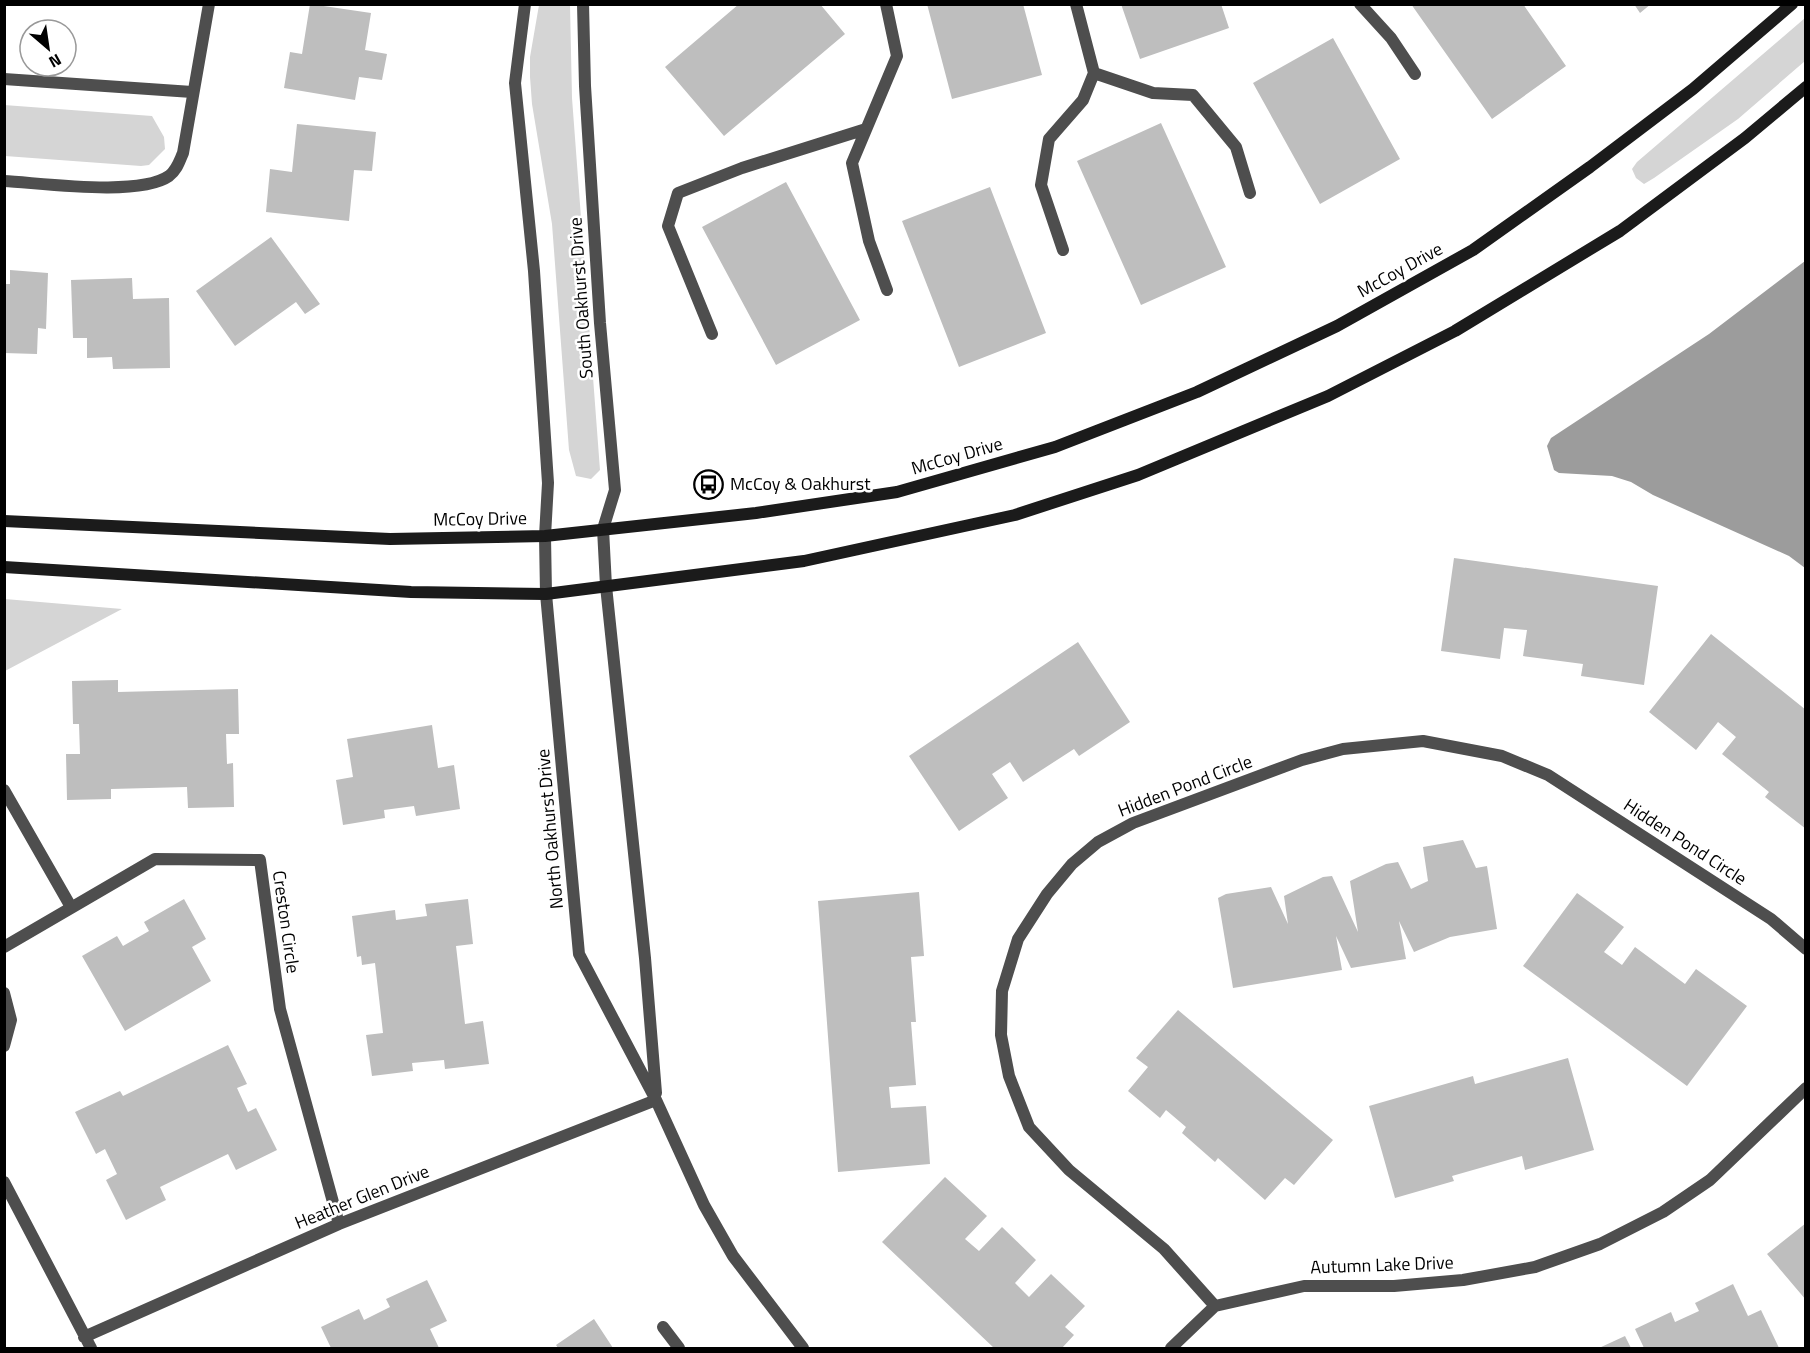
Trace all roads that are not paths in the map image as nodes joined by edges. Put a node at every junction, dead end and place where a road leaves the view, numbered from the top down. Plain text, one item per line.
1 (209, 4) edge
2 (525, 4) edge
3 (583, 4) edge
4 (886, 4) edge
5 (1076, 4) edge
6 (1360, 4) edge
7 (1792, 4) edge
8 (1094, 73) junction
9 (1414, 74) dead end
10 (4, 79) edge
11 (1806, 87) edge
12 (192, 92) junction
13 (866, 129) junction
14 (4, 181) edge
15 (1250, 193) dead end
16 (1063, 250) dead end
17 (887, 290) dead end
18 (712, 334) dead end
19 (4, 521) edge
20 (603, 529) junction
21 (545, 536) junction
22 (4, 567) edge
23 (606, 586) junction
24 (546, 594) junction
25 (4, 790) edge
26 (71, 907) junction
27 (4, 947) edge
28 (1806, 949) edge
29 (4, 993) edge
30 (4, 1046) edge
31 (1806, 1088) edge
32 (656, 1100) junction
33 (4, 1182) edge
34 (339, 1224) junction
35 (1215, 1306) junction
36 (663, 1327) dead end
37 (88, 1343) edge
38 (679, 1348) edge
39 (803, 1348) edge
40 (1171, 1348) edge

1 - 12 street
2 - 21 street
3 - 20 street, South Oakhurst Drive
4 - 13 street
5 - 8 street
6 - 9 street
7 - 20 street, McCoy Drive
8 - 15 street
8 - 16 street
10 - 12 street
11 - 23 street
12 - 14 street
13 - 17 street
13 - 18 street
19 - 21 street, McCoy Drive
20 - 21 street, McCoy Drive
20 - 23 street, South Oakhurst Drive
21 - 24 street, North Oakhurst Drive
22 - 24 street
23 - 24 street
23 - 32 street, North Oakhurst Drive
24 - 32 street, North Oakhurst Drive
25 - 26 street
26 - 27 street, Creston Circle
26 - 34 street, Creston Circle
28 - 35 street, Hidden Pond Circle
29 - 30 street
31 - 35 street, Autumn Lake Drive
32 - 34 street, Heather Glen Drive
32 - 39 street, North Oakhurst Drive
33 - 37 street, Heather Glen Drive
34 - 37 street, Heather Glen Drive
35 - 40 street
36 - 38 street

